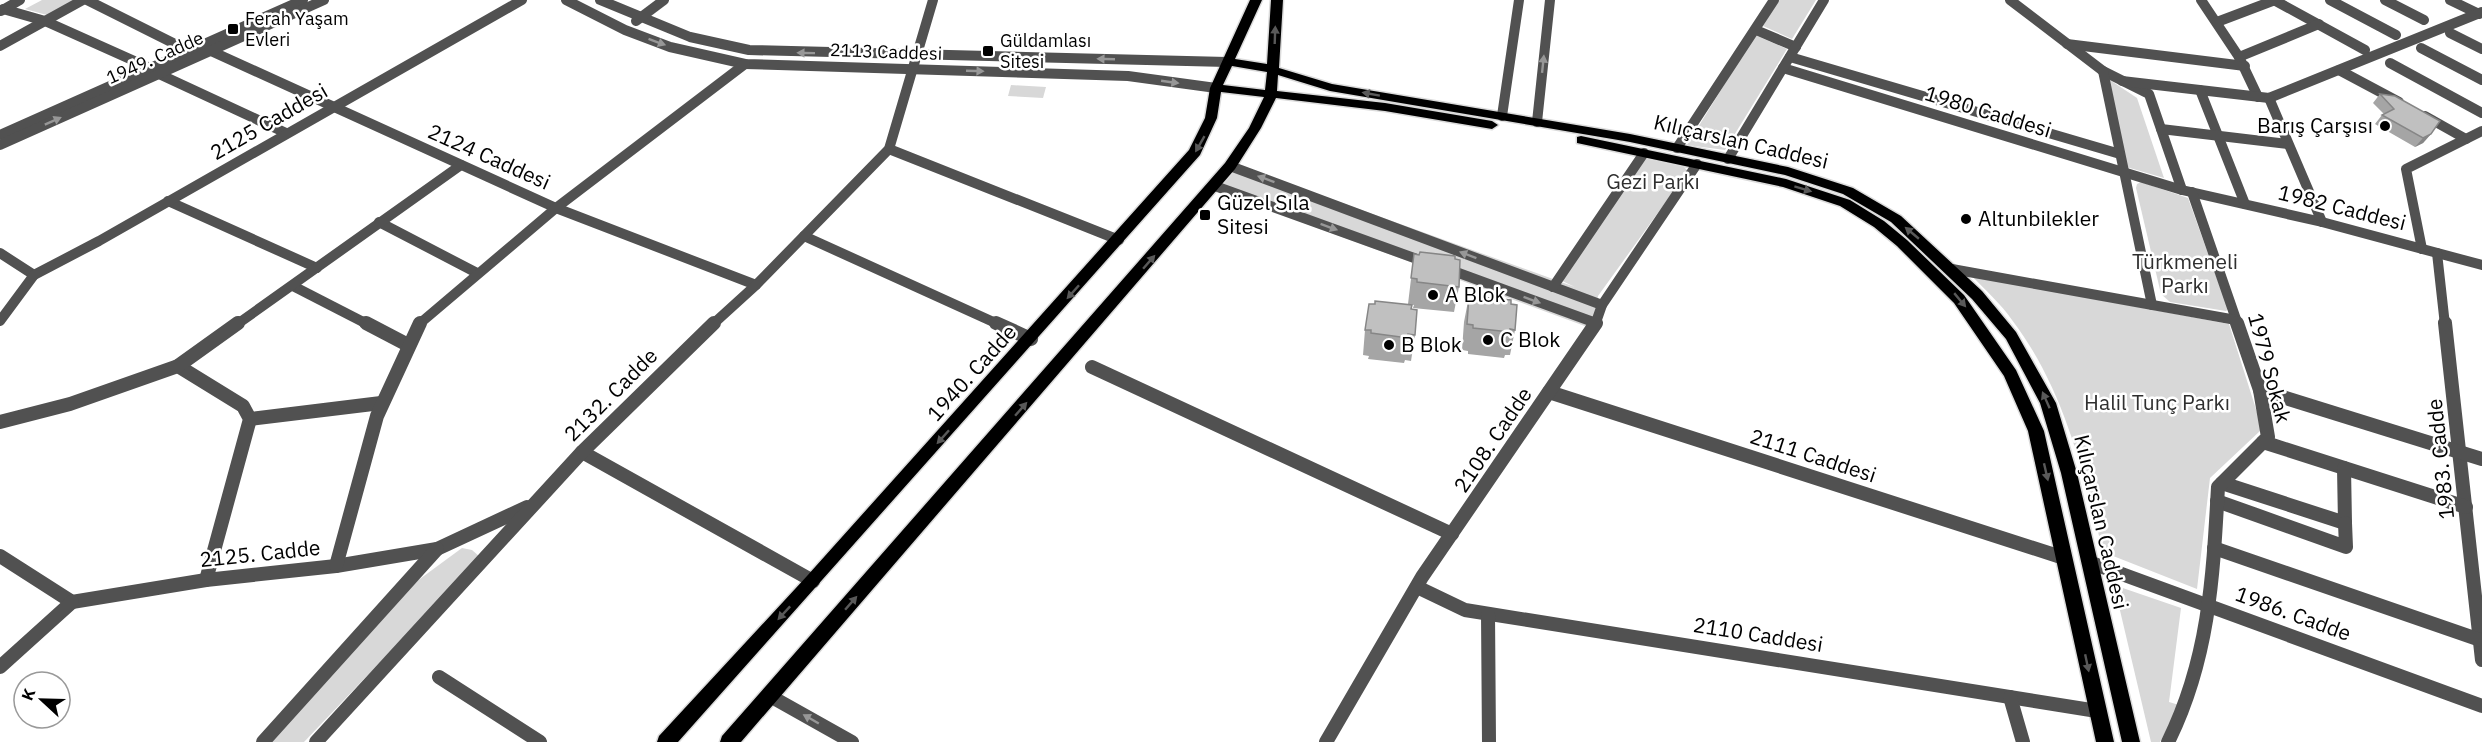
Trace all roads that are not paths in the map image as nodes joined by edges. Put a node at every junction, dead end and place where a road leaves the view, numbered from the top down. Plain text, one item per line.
1 (20, 0) edge
2 (83, 0) edge
3 (87, 0) edge
4 (303, 0) edge
5 (324, 0) edge
6 (522, 0) edge
7 (566, 0) edge
8 (600, 0) edge
9 (664, 0) edge
10 (933, 0) edge
11 (1256, 0) edge
12 (1277, 0) edge
13 (1519, 0) edge
14 (1550, 0) edge
15 (1774, 0) edge
16 (1824, 0) edge
17 (2010, 0) edge
18 (2201, 0) edge
19 (2275, 0) edge
20 (2330, 0) edge
21 (2385, 0) edge
22 (2450, 0) edge
23 (2, 10) edge
24 (2480, 14) edge
25 (640, 18) junction
26 (2424, 20) dead end
27 (45, 21) junction
28 (2217, 22) junction
29 (2319, 24) junction
30 (625, 30) junction
31 (1756, 30) junction
32 (2450, 33) dead end
33 (2397, 35) dead end
34 (2067, 44) junction
35 (0, 46) edge
36 (1796, 47) junction
37 (2421, 48) dead end
38 (2482, 49) edge
39 (2366, 50) dead end
40 (189, 51) junction
41 (211, 51) junction
42 (916, 56) junction
43 (1790, 57) junction
44 (1227, 62) junction
45 (2242, 62) junction
46 (2390, 63) dead end
47 (745, 64) junction
48 (1783, 68) junction
49 (912, 69) junction
50 (1274, 69) junction
51 (2339, 69) junction
52 (155, 71) junction
53 (2103, 71) junction
54 (2482, 80) edge
55 (2122, 81) junction
56 (1216, 88) junction
57 (2200, 90) junction
58 (1271, 96) junction
59 (2263, 98) junction
60 (2407, 107) edge
61 (330, 108) junction
62 (2417, 112) edge
63 (2482, 113) edge
64 (1502, 116) junction
65 (1538, 122) junction
66 (2161, 129) junction
67 (2482, 131) edge
68 (286, 133) junction
69 (0, 135) edge
70 (2218, 136) junction
71 (2466, 139) junction
72 (2288, 144) junction
73 (0, 145) edge
74 (1677, 148) junction
75 (889, 149) junction
76 (1644, 153) junction
77 (2121, 154) junction
78 (1728, 159) junction
79 (1696, 164) junction
80 (460, 165) junction
81 (1230, 166) junction
82 (2124, 172) junction
83 (1215, 186) junction
84 (2187, 191) junction
85 (168, 201) junction
86 (2245, 204) junction
87 (556, 208) junction
88 (379, 222) junction
89 (2322, 222) junction
90 (804, 236) junction
91 (1119, 240) junction
92 (2422, 249) junction
93 (0, 253) edge
94 (2437, 253) junction
95 (2482, 265) edge
96 (317, 268) junction
97 (1952, 269) junction
98 (477, 273) junction
99 (34, 275) junction
100 (756, 285) junction
101 (293, 286) junction
102 (1553, 287) junction
103 (1602, 305) junction
104 (2152, 305) junction
105 (2236, 320) junction
106 (0, 321) edge
107 (1596, 323) junction
108 (1031, 339) junction
109 (408, 345) junction
110 (178, 366) junction
111 (1092, 367) dead end
112 (2260, 390) junction
113 (1549, 392) junction
114 (381, 403) junction
115 (250, 419) junction
116 (0, 422) edge
117 (2264, 442) junction
118 (582, 452) junction
119 (2461, 452) junction
120 (2482, 459) edge
121 (2344, 468) junction
122 (2223, 483) junction
123 (2217, 501) junction
124 (2466, 507) junction
125 (528, 508) junction
126 (2345, 523) junction
127 (1452, 534) junction
128 (2214, 548) junction
129 (437, 549) junction
130 (0, 556) edge
131 (2064, 558) junction
132 (2089, 562) junction
133 (336, 566) junction
134 (206, 580) junction
135 (813, 581) junction
136 (1417, 587) junction
137 (72, 602) junction
138 (2210, 606) junction
139 (1488, 614) junction
140 (2480, 640) junction
141 (2482, 660) edge
142 (0, 667) edge
143 (439, 677) dead end
144 (770, 696) junction
145 (2010, 697) junction
146 (2482, 706) edge
147 (2097, 711) junction
148 (734, 741) edge
149 (263, 742) edge
150 (316, 742) edge
151 (540, 742) edge
152 (666, 742) edge
153 (852, 742) edge
154 (1326, 742) edge
155 (1489, 742) edge
156 (2023, 742) edge
157 (2105, 742) edge
158 (2131, 742) edge
159 (2168, 742) edge

1 - 23 street
2 - 27 street
3 - 40 street
4 - 40 street, 1949. Cadde
5 - 41 street, 1949. Cadde
6 - 61 street, 2125 Caddesi
7 - 30 street, 2113 Caddesi
8 - 25 street, 2113 Caddesi
9 - 25 street
10 - 42 street, 2132. Cadde
11 - 44 main road, 1940. Cadde
50 -> 12 main road
13 - 64 street
65 -> 14 street
15 - 31 street
16 - 36 street
17 - 34 street, 1979 Sokak
18 - 28 street
19 - 28 street
19 - 29 street
20 - 33 street
21 - 26 street
22 - 24 street
23 - 27 street
24 - 51 street
25 - 30 street
42 -> 25 street, 2113 Caddesi
27 - 35 street
27 - 52 street
28 - 45 street
29 - 39 street
29 - 45 street
30 -> 47 street, 2113 Caddesi
31 - 36 street
31 - 74 street
32 - 38 street
34 - 45 street
34 - 53 street, 1979 Sokak
36 - 43 street
37 - 54 street
40 - 52 street, 1949. Cadde
41 - 52 street, 1949. Cadde
41 - 61 street, 2124 Caddesi
44 -> 42 street, 2113 Caddesi
42 - 49 street, 2132. Cadde
43 - 48 street
43 - 77 street
44 - 50 main road, Kılıçarslan Caddesi
44 - 56 main road, 1940. Cadde
45 - 59 street
46 - 63 street
47 - 49 street, 2113 Caddesi
47 - 87 street
48 - 78 street
48 - 82 street, 1980 Caddesi
49 -> 56 street, 2113 Caddesi
49 - 75 street, 2132. Cadde
50 - 58 main road
64 -> 50 main road, Kılıçarslan Caddesi
51 - 59 street
51 - 60 street
52 - 68 street
52 - 69 street, 1949. Cadde
73 -> 52 street, 1949. Cadde
53 - 55 street, 1979 Sokak
53 - 77 street
55 - 57 street
55 - 66 street, 1979 Sokak
56 - 58 main road, Kılıçarslan Caddesi
56 -> 91 main road, 1940. Cadde
57 - 59 street
57 - 70 street
58 - 76 main road, Kılıçarslan Caddesi
58 - 81 main road
59 - 72 street
61 - 68 street, 2125 Caddesi
61 - 80 street, 2124 Caddesi
62 - 71 street
64 - 65 main road, Kılıçarslan Caddesi
65 - 74 main road, Kılıçarslan Caddesi
66 - 70 street
66 - 84 street, 1979 Sokak
67 - 71 street
68 - 85 street, 2125 Caddesi
70 - 72 street
70 - 86 street
71 - 92 street
72 - 89 street
74 - 78 main road, Kılıçarslan Caddesi
75 - 90 street, 2132. Cadde
75 - 91 street
76 - 79 main road, Kılıçarslan Caddesi
76 - 102 street
77 - 82 street
97 -> 78 main road, Kılıçarslan Caddesi
79 - 103 street, 2108. Cadde
79 -> 131 main road, Kılıçarslan Caddesi
80 - 87 street, 2124 Caddesi
80 - 88 street
81 - 83 main road
102 -> 81 street
82 - 84 street, 1980 Caddesi
82 - 104 street
83 -> 107 street
144 -> 83 main road
84 - 86 street, 1982 Caddesi
84 - 105 street, 1979 Sokak
85 - 96 street
85 - 99 street, 2125 Caddesi
86 - 89 street, 1982 Caddesi
87 - 98 street
87 - 100 street, 2124 Caddesi
88 - 96 street
88 - 98 street
89 - 92 street, 1982 Caddesi
90 - 100 street, 2132. Cadde
90 - 108 street
91 -> 108 main road, 1940. Cadde
92 - 94 street, 1982 Caddesi
93 - 99 street
94 - 95 street, 1982 Caddesi
94 - 119 street, 1983. Cadde
96 - 101 street
97 - 104 street
132 -> 97 main road, Kılıçarslan Caddesi
98 - 109 street
99 - 106 street
100 - 118 street, 2132. Cadde
101 - 109 street
101 - 110 street
102 - 103 street
103 - 107 street, 2108. Cadde
104 - 105 street
105 - 112 street, 1979 Sokak
107 - 113 street, 2108. Cadde
108 -> 135 main road, 1940. Cadde
109 - 114 street
110 - 115 street
110 - 116 street
111 - 127 street
112 - 117 street, 1979 Sokak
112 - 119 street
113 - 127 street, 2108. Cadde
113 - 131 street, 2111 Caddesi
114 - 115 street
114 - 133 street
115 - 134 street
117 - 121 street
117 - 122 street, 1979 Sokak
118 - 125 street, 2132. Cadde
118 - 135 street
119 - 120 street
119 - 124 street, 1983. Cadde
121 - 124 street
121 - 126 street
122 - 123 street, 1979 Sokak
122 - 126 street
123 - 126 street
123 - 128 street, 1979 Sokak
124 - 140 street, 1983. Cadde
125 - 129 street, 2125. Cadde
125 - 150 street, 2132. Cadde
127 - 136 street, 2108. Cadde
128 - 138 street, 1979 Sokak
128 - 140 street
129 - 133 street, 2125. Cadde
129 - 149 street
130 - 137 street
131 - 132 main road
131 -> 147 main road, Kılıçarslan Caddesi
132 - 138 street, 1986. Cadde
132 - 158 main road, Kılıçarslan Caddesi
133 - 134 street, 2125. Cadde
134 - 137 street, 2125. Cadde
135 -> 152 main road, 1940. Cadde
136 - 139 street, 2110 Caddesi
136 - 154 street, 2108. Cadde
137 - 142 street
138 - 146 street, 1986. Cadde
138 - 159 street, 1979 Sokak
139 - 145 street, 2110 Caddesi
139 - 155 street
140 - 141 street, 1983. Cadde
143 - 151 street
144 - 148 main road
153 -> 144 street
145 - 147 street, 2110 Caddesi
145 - 156 street
147 - 157 main road, Kılıçarslan Caddesi

